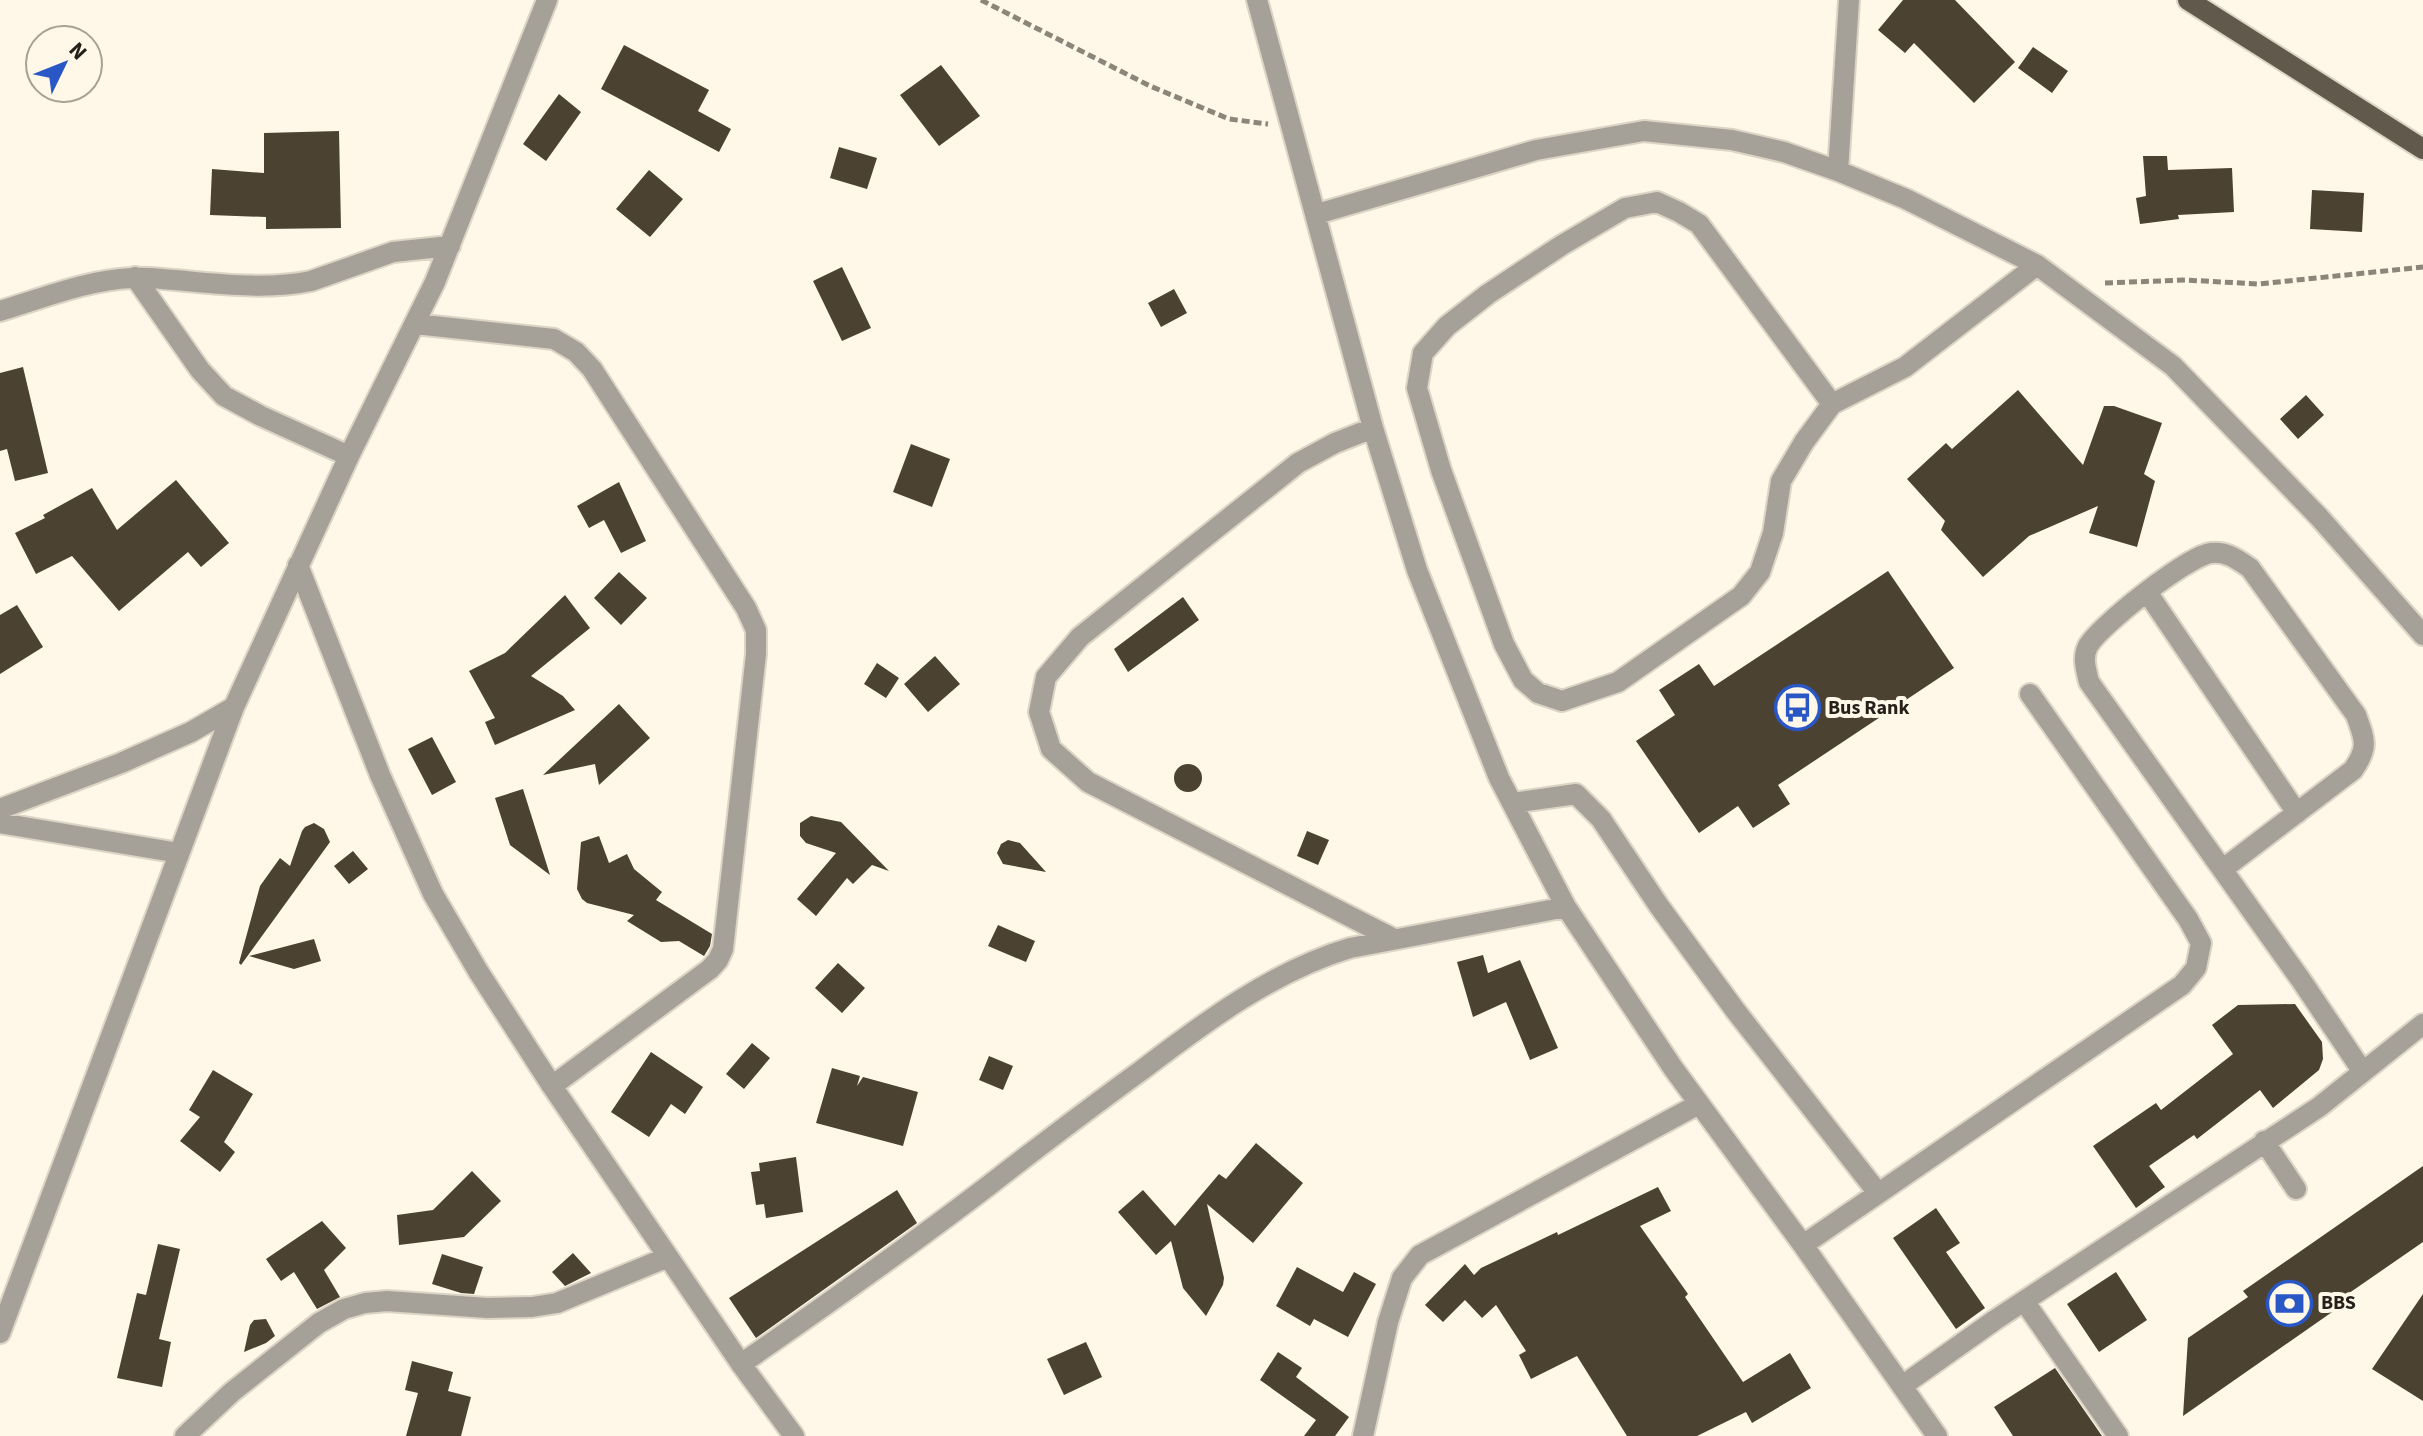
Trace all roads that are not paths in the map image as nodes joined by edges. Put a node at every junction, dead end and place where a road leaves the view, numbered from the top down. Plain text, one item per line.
1 (547, 0) edge
2 (1257, 0) edge
3 (1849, 0) edge
4 (2188, 0) edge
5 (2423, 149) edge
6 (1838, 171) junction
7 (1317, 214) junction
8 (450, 246) junction
9 (2037, 265) junction
10 (135, 277) junction
11 (0, 311) edge
12 (415, 324) junction
13 (1832, 404) junction
14 (1373, 428) junction
15 (349, 456) junction
16 (298, 565) junction
17 (2147, 592) junction
18 (2423, 635) edge
19 (2030, 694) dead end
20 (234, 707) junction
21 (1512, 803) junction
22 (0, 809) edge
23 (2297, 813) junction
24 (0, 823) edge
25 (179, 853) junction
26 (2223, 869) junction
27 (1566, 907) junction
28 (1392, 938) junction
29 (2423, 1024) edge
30 (2363, 1072) junction
31 (552, 1086) junction
32 (1699, 1104) junction
33 (2264, 1141) junction
34 (2296, 1189) dead end
35 (1878, 1193) junction
36 (1803, 1245) junction
37 (668, 1257) junction
38 (2024, 1301) junction
39 (0, 1333) edge
40 (741, 1364) junction
41 (1902, 1386) junction
42 (185, 1436) edge
43 (794, 1436) edge
44 (1363, 1436) edge
45 (1937, 1436) edge
46 (2118, 1436) edge

1 - 8 street
2 - 7 street
3 - 6 street
4 - 5 main road
6 - 7 street
6 - 9 street
7 - 14 street
8 - 10 street
8 - 12 street
9 - 13 street
9 - 18 street
10 - 11 street
10 - 15 street
12 - 15 street
12 - 31 street
13 - 13 street
14 - 21 street
14 - 28 street
15 - 16 street
16 - 20 street
16 - 31 street
17 - 23 street
17 - 23 street
17 - 26 street
19 - 35 street
20 - 22 street
20 - 25 street
21 - 27 street
21 - 35 street
23 - 26 street
24 - 25 street
25 - 39 street
26 - 30 street
27 - 28 street
27 - 32 street
28 - 40 street
29 - 30 street
30 - 33 street
31 - 37 street
32 - 36 street
32 - 44 street
33 - 34 street
33 - 38 street
35 - 36 street
36 - 41 street
37 - 40 street
37 - 42 street
38 - 41 street
38 - 46 street
40 - 43 street
41 - 45 street

